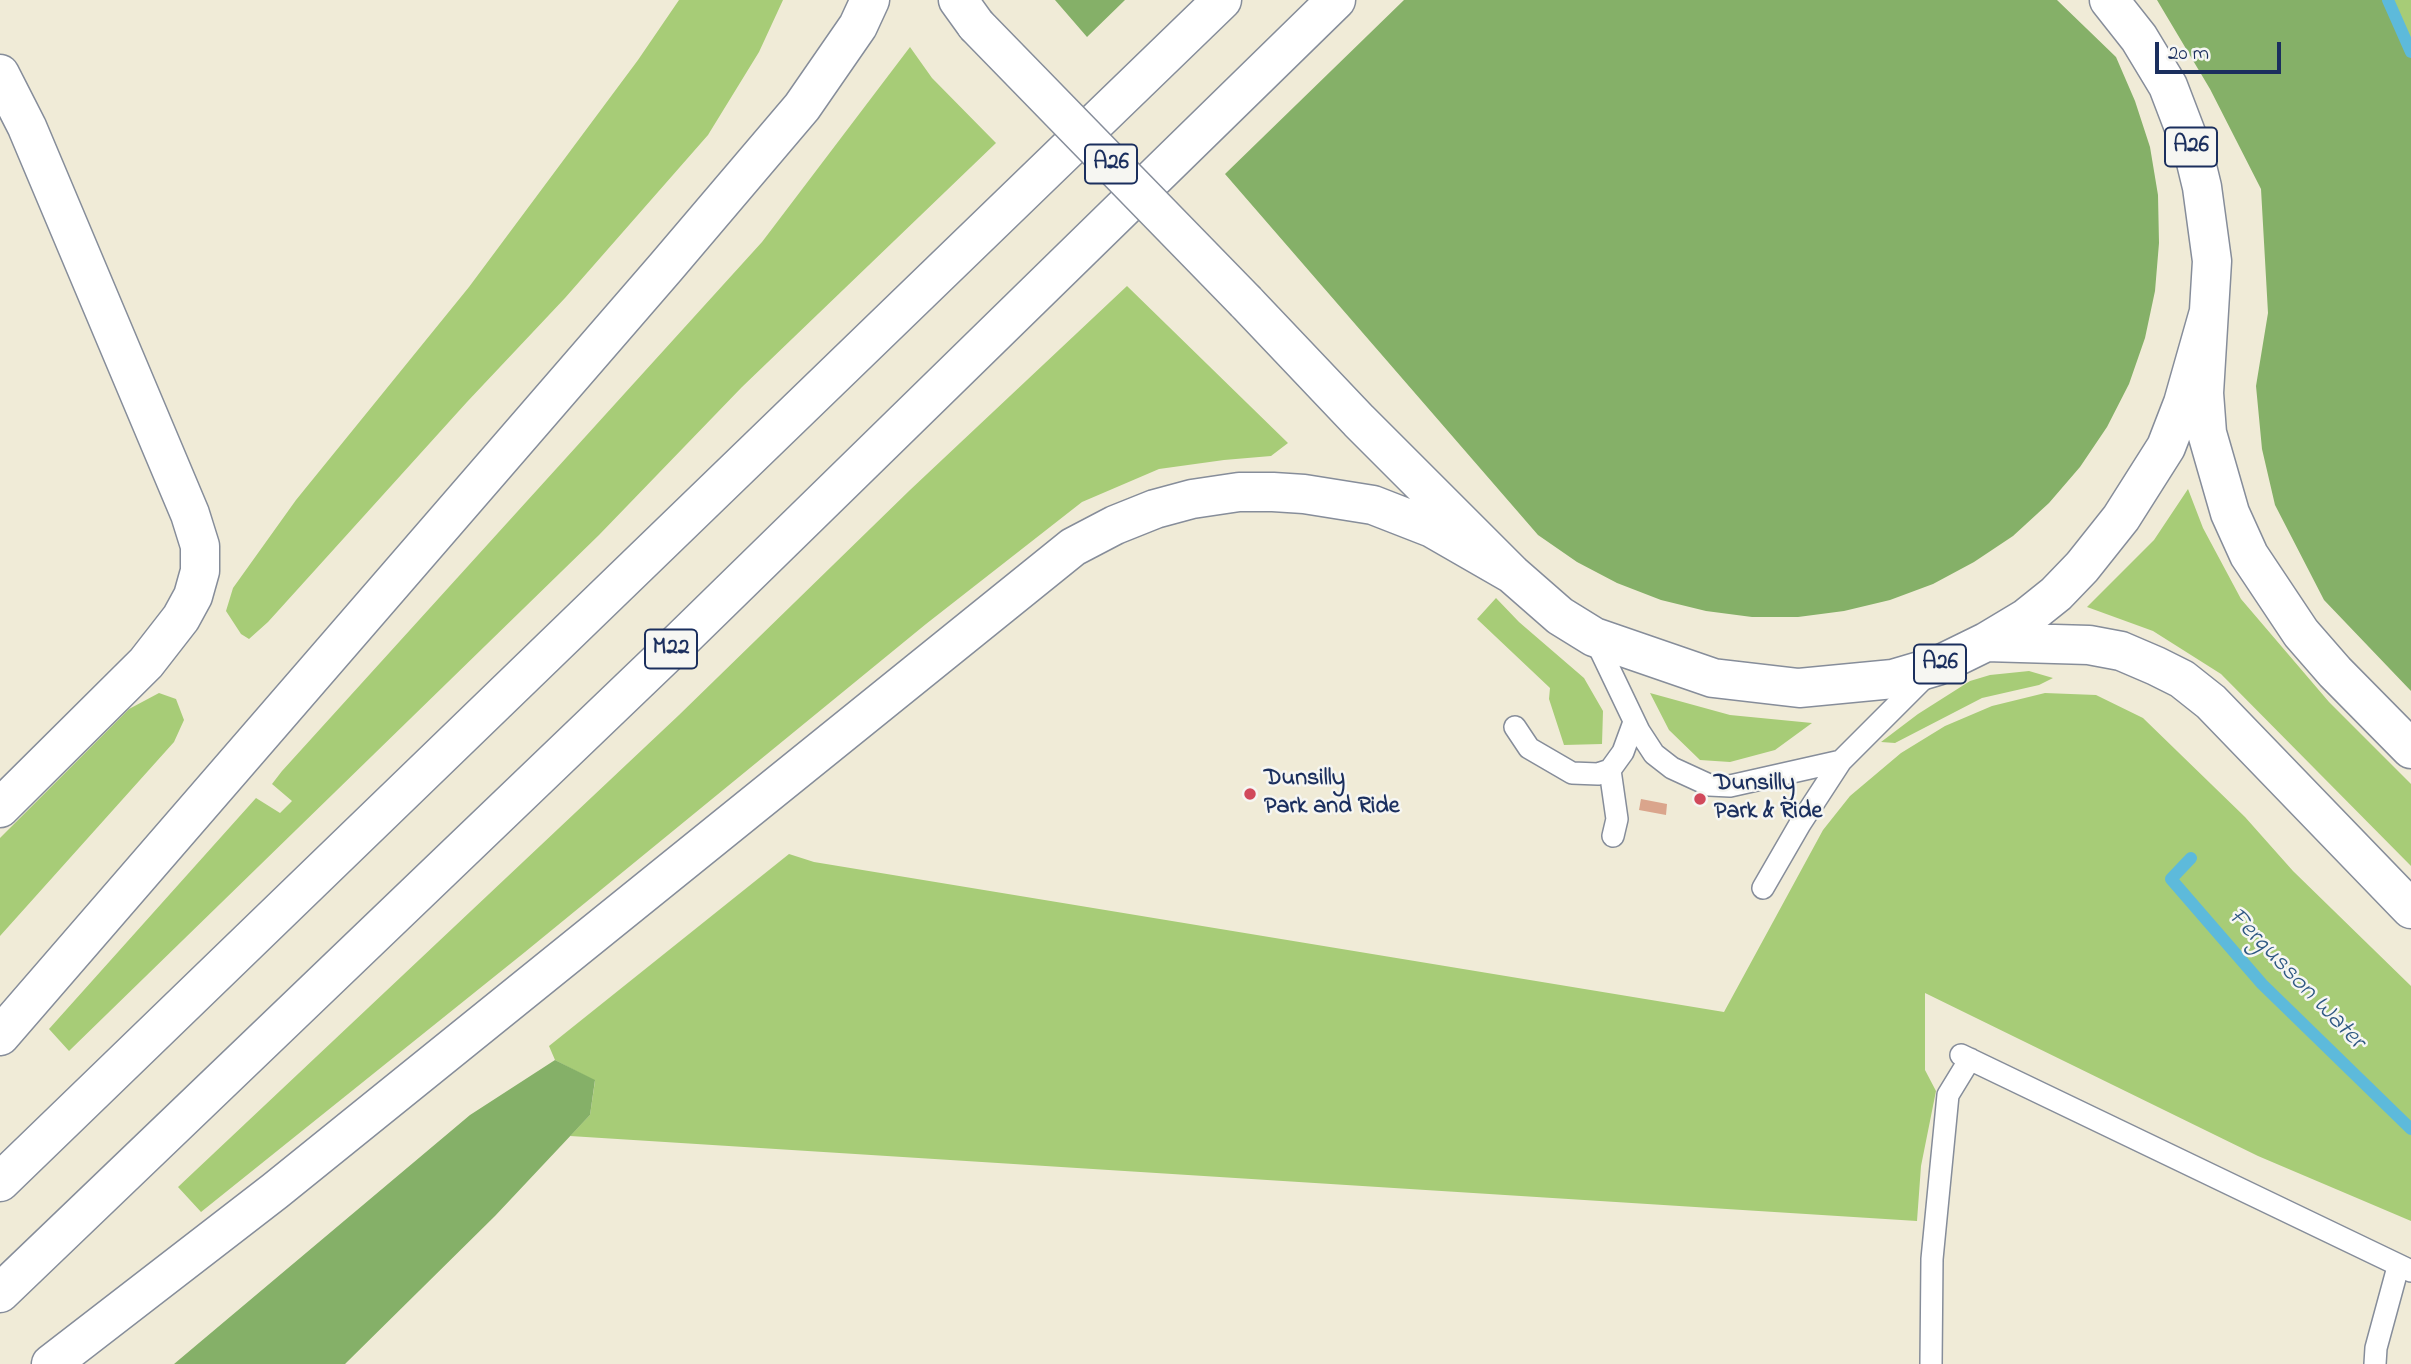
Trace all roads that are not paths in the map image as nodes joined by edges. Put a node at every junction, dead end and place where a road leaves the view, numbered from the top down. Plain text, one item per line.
1 (870, 0) edge
2 (1222, 0) edge
3 (1336, 0) edge
4 (2109, 0) edge
5 (967, 13) edge
6 (0, 74) edge
7 (2208, 314) junction
8 (1512, 574) junction
9 (1594, 637) junction
10 (1986, 642) junction
11 (1937, 666) junction
12 (1634, 722) junction
13 (1515, 727) dead end
14 (2411, 749) edge
15 (1841, 761) junction
16 (1610, 770) junction
17 (0, 808) edge
18 (1613, 836) dead end
19 (1763, 888) dead end
20 (2411, 909) edge
21 (0, 1035) edge
22 (0, 1182) edge
23 (2404, 1269) edge
24 (0, 1293) edge
25 (51, 1364) edge
26 (1931, 1364) edge
27 (2375, 1364) edge

1 - 21 main road
2 - 22 main road
3 - 24 main road, M22
4 - 7 main road, A26
5 - 8 main road, A26, bridge
6 - 17 main road
7 - 10 main road, A26
7 - 14 main road, A26
8 - 9 main road, A26
8 - 25 main road
9 - 11 main road, A26
9 - 12 lane
10 - 11 main road, A26
10 - 20 main road, A26
11 - 15 lane
12 - 15 lane
12 - 16 lane
13 - 16 lane
15 - 19 lane
16 - 18 lane
23 - 26 lane
23 - 27 lane

